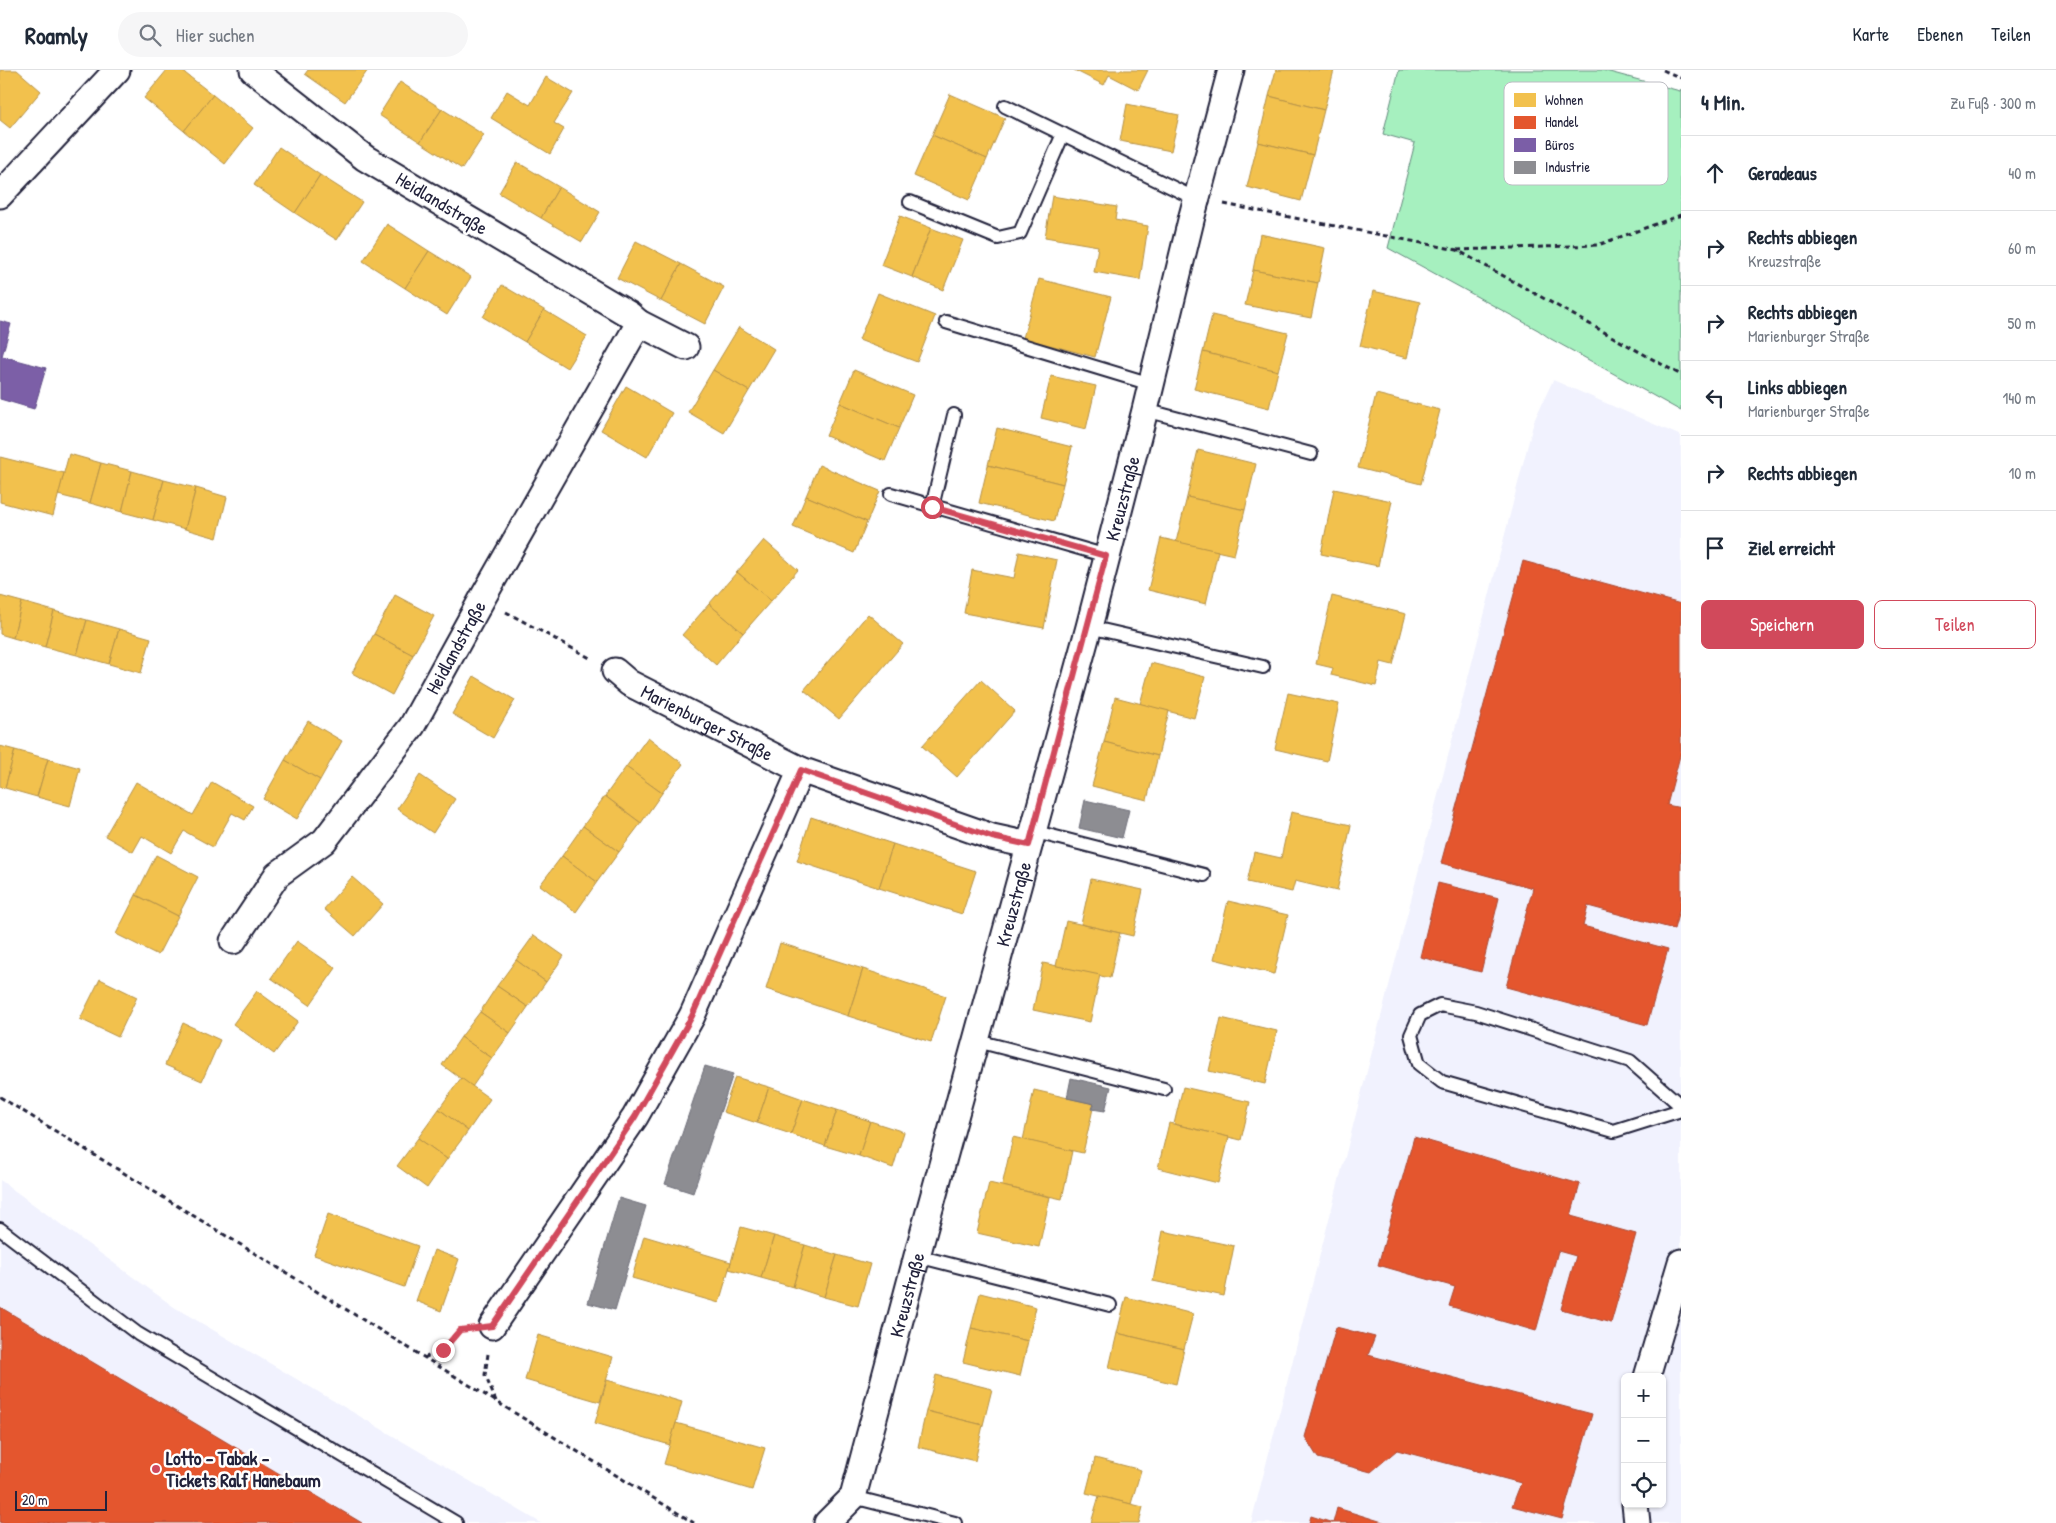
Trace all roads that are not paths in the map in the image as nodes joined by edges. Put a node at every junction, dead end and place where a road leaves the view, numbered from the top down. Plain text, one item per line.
1 (117, 70) edge
2 (252, 70) edge
3 (1231, 70) edge
4 (1005, 106) dead end
5 (1063, 134) junction
6 (0, 195) edge
7 (1196, 199) junction
8 (910, 202) dead end
9 (946, 322) dead end
10 (640, 323) junction
11 (686, 347) dead end
12 (1151, 384) junction
13 (1145, 410) junction
14 (954, 414) dead end
15 (1311, 454) dead end
16 (892, 494) dead end
17 (932, 507) junction
18 (1106, 556) junction
19 (1089, 627) junction
20 (1262, 667) dead end
21 (615, 671) dead end
22 (801, 770) junction
23 (1030, 838) junction
24 (1204, 876) dead end
25 (233, 941) dead end
26 (977, 1041) junction
27 (1164, 1089) dead end
28 (1681, 1108) edge
29 (0, 1229) edge
30 (917, 1256) junction
31 (1681, 1262) edge
32 (1110, 1304) dead end
33 (492, 1326) road end
34 (1649, 1373) edge
35 (853, 1497) junction
36 (1635, 1508) edge
37 (456, 1523) edge
38 (827, 1523) edge
39 (955, 1523) edge
40 (1637, 1523) edge

1 - 6 street
2 - 10 street, Heidlandstraße
3 - 7 street, Kreuzstraße
4 - 5 lane
5 - 7 lane
5 - 8 lane
7 - 12 street, Kreuzstraße
9 - 12 lane
10 - 11 street, Heidlandstraße
10 - 25 street, Heidlandstraße
12 - 13 street, Kreuzstraße
13 - 15 lane
13 - 18 street, Kreuzstraße
14 - 17 lane
16 - 17 lane
17 - 18 lane
18 - 19 street, Kreuzstraße
19 - 20 lane
19 - 23 street, Kreuzstraße
21 - 22 street, Marienburger Straße
22 - 23 street, Marienburger Straße
22 - 33 street
23 - 24 lane
23 - 26 street, Kreuzstraße
26 - 27 lane
26 - 30 street, Kreuzstraße
28 - 28 lane
29 - 37 lane
30 - 32 lane
30 - 35 street, Kreuzstraße
31 - 34 street
35 - 38 street
35 - 39 lane
36 - 40 street

